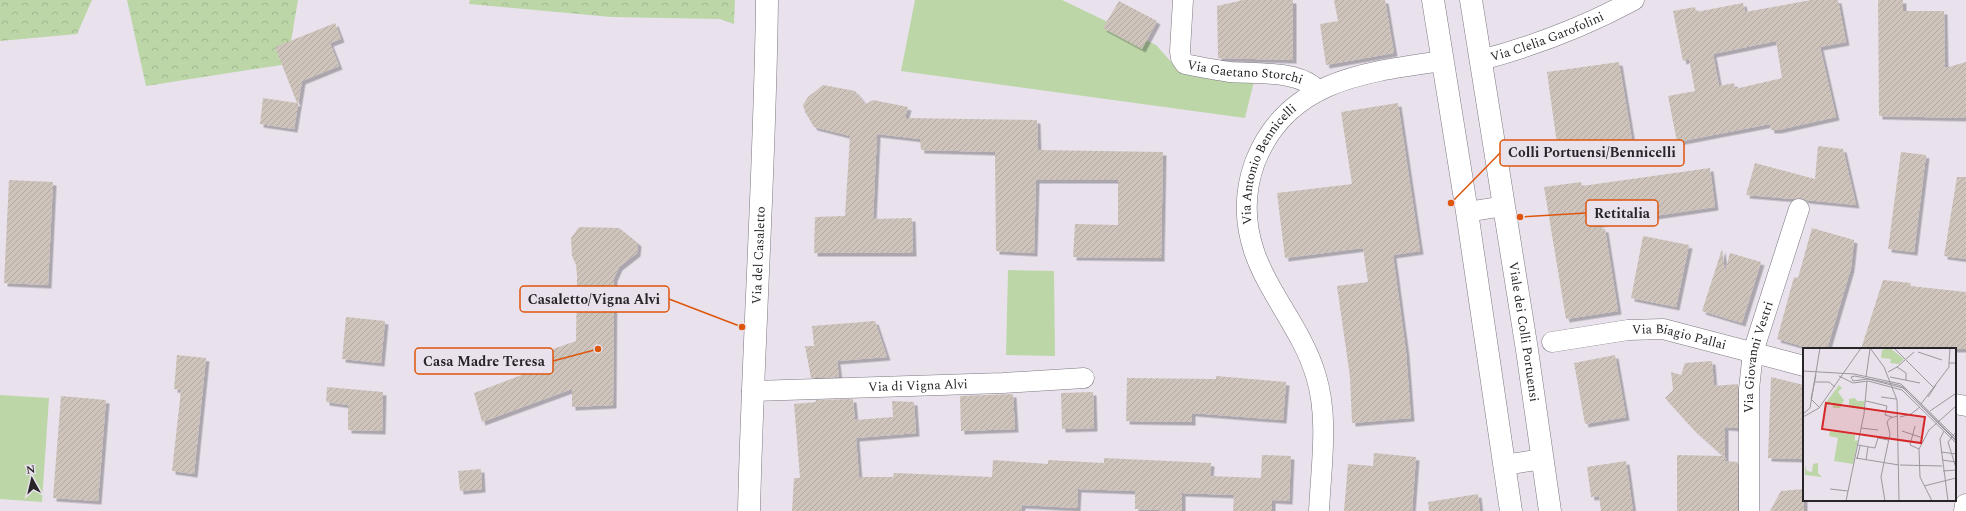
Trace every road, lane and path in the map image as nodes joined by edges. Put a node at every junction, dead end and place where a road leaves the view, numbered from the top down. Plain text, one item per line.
1 (767, 0) edge
2 (1183, 0) edge
3 (1433, 0) edge
4 (1471, 0) edge
5 (1634, 0) edge
6 (1481, 60) junction
7 (1443, 61) junction
8 (1318, 91) junction
9 (1504, 206) junction
10 (1799, 209) dead end
11 (1467, 212) junction
12 (1552, 342) dead end
13 (1753, 352) junction
14 (1803, 366) edge
15 (1084, 378) dead end
16 (752, 391) junction
17 (1956, 404) edge
18 (1966, 406) edge
19 (1543, 459) junction
20 (1504, 465) junction
21 (1966, 505) edge
22 (749, 511) edge
23 (1319, 511) edge
24 (1511, 511) edge
25 (1550, 511) edge
26 (1749, 511) edge
27 (1965, 511) edge

1 - 16 main road, Via del Casaletto
2 - 8 street, Via Gaetano Storchi
3 - 7 main road
4 - 6 main road, Viale dei Colli Portuensi
5 - 6 street, Via Clelia Garofolini
6 - 9 main road, Viale dei Colli Portuensi
7 - 8 street, Via Antonio Bennicelli
7 - 11 main road
8 - 23 street, Via Antonio Bennicelli
9 - 11 street
9 - 19 main road, Viale dei Colli Portuensi
10 - 13 street, Via Giovanni Vestri
11 - 20 main road
12 - 13 street, Via Biagio Pallai
13 - 14 street, Via Biagio Pallai
13 - 26 street, Via Giovanni Vestri
15 - 16 street, Via di Vigna Alvi
16 - 22 main road, Via del Casaletto
17 - 18 street
19 - 20 street
19 - 25 main road, Viale dei Colli Portuensi
20 - 24 main road
21 - 27 main road

